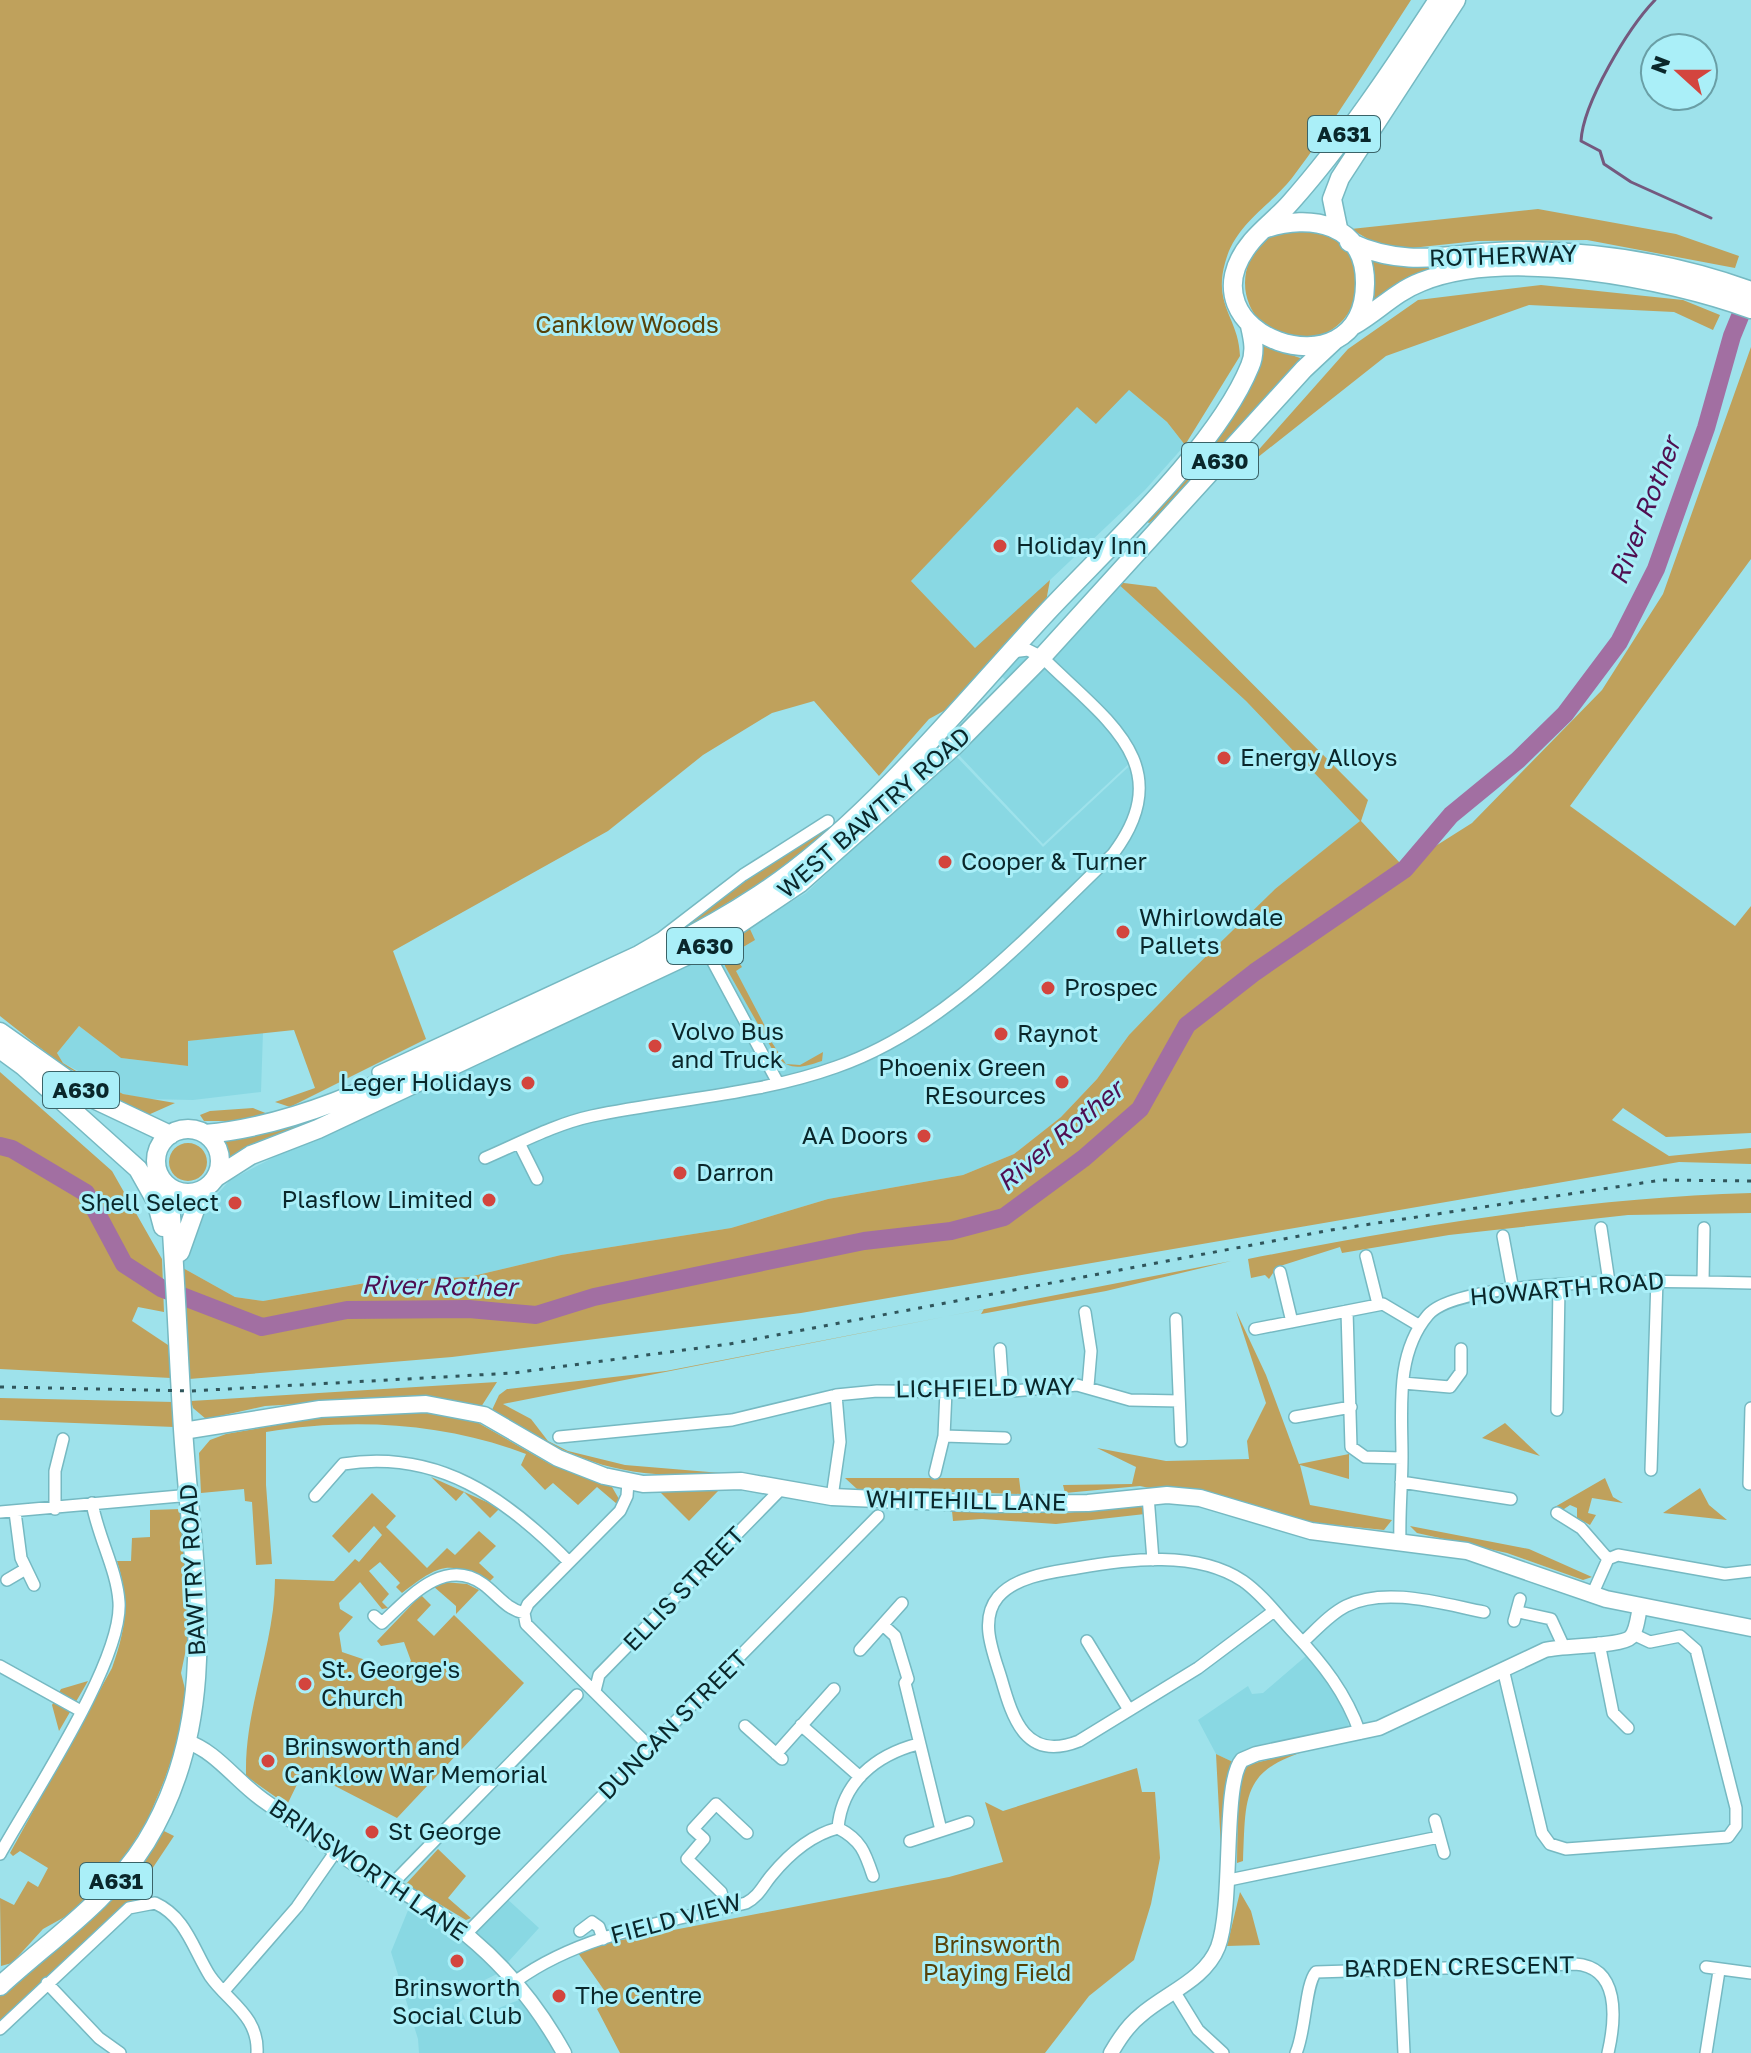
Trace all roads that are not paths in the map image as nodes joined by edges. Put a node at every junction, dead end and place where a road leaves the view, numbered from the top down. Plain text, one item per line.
1 (1438, 0) edge
2 (1456, 0) edge
3 (1381, 117) junction
4 (1349, 127) junction
5 (1264, 229) junction
6 (1344, 235) junction
7 (1724, 290) junction
8 (1751, 291) edge
9 (1751, 309) edge
10 (1250, 326) junction
11 (1341, 334) junction
12 (1009, 653) junction
13 (1042, 657) junction
14 (881, 790) junction
15 (828, 821) joint
16 (705, 947) junction
17 (0, 1032) edge
18 (0, 1049) edge
19 (21, 1064) junction
20 (378, 1072) joint
21 (778, 1083) junction
22 (334, 1103) junction
23 (205, 1134) junction
24 (170, 1135) junction
25 (519, 1143) junction
26 (485, 1158) dead end
27 (157, 1167) junction
28 (537, 1179) dead end
29 (209, 1184) junction
30 (169, 1187) junction
31 (1601, 1228) dead end
32 (1704, 1228) dead end
33 (1503, 1236) dead end
34 (1366, 1256) dead end
35 (1280, 1272) dead end
36 (176, 1278) junction
37 (1657, 1279) junction
38 (1703, 1281) junction
39 (1609, 1282) junction
40 (1751, 1283) edge
41 (1559, 1286) junction
42 (1513, 1290) junction
43 (1378, 1304) junction
44 (1347, 1311) junction
45 (1085, 1312) dead end
46 (1176, 1319) dead end
47 (1292, 1322) junction
48 (1420, 1326) junction
49 (1255, 1329) dead end
50 (1000, 1349) dead end
51 (1461, 1349) dead end
52 (1403, 1383) junction
53 (1088, 1386) junction
54 (946, 1391) junction
55 (1003, 1392) junction
56 (836, 1395) junction
57 (1179, 1401) junction
58 (1351, 1407) junction
59 (1751, 1408) edge
60 (1557, 1410) dead end
61 (1295, 1417) dead end
62 (183, 1431) junction
63 (944, 1436) junction
64 (559, 1437) dead end
65 (1005, 1438) dead end
66 (63, 1439) dead end
67 (1181, 1441) dead end
68 (1402, 1458) junction
69 (1651, 1470) dead end
70 (935, 1473) dead end
71 (628, 1482) junction
72 (1401, 1482) junction
73 (1749, 1484) dead end
74 (781, 1489) junction
75 (191, 1495) junction
76 (315, 1496) dead end
77 (1148, 1496) junction
78 (832, 1497) junction
79 (1511, 1499) dead end
80 (92, 1503) junction
81 (55, 1509) junction
82 (0, 1512) edge
83 (15, 1512) junction
84 (1557, 1513) dead end
85 (878, 1516) dead end
86 (1400, 1542) junction
87 (1608, 1559) junction
88 (1153, 1560) junction
89 (569, 1562) junction
90 (24, 1570) junction
91 (1751, 1571) edge
92 (7, 1580) dead end
93 (34, 1585) dead end
94 (1592, 1595) junction
95 (1520, 1599) dead end
96 (902, 1603) dead end
97 (1640, 1607) junction
98 (1274, 1611) junction
99 (1484, 1612) dead end
100 (524, 1613) junction
101 (374, 1616) dead end
102 (883, 1625) junction
103 (1751, 1628) edge
104 (1633, 1634) junction
105 (1087, 1641) dead end
106 (1303, 1642) junction
107 (1599, 1643) junction
108 (1563, 1645) junction
109 (860, 1650) dead end
110 (0, 1666) edge
111 (1503, 1669) junction
112 (834, 1689) dead end
113 (595, 1691) junction
114 (577, 1695) dead end
115 (1129, 1710) junction
116 (81, 1711) junction
117 (801, 1725) junction
118 (745, 1726) dead end
119 (1628, 1728) dead end
120 (1360, 1733) junction
121 (187, 1742) junction
122 (918, 1744) junction
123 (651, 1748) junction
124 (860, 1777) junction
125 (1435, 1820) dead end
126 (968, 1822) dead end
127 (838, 1828) junction
128 (941, 1830) junction
129 (747, 1833) dead end
130 (1439, 1837) junction
131 (910, 1841) dead end
132 (336, 1851) junction
133 (1444, 1853) dead end
134 (0, 1854) edge
135 (873, 1876) dead end
136 (1229, 1880) junction
137 (391, 1885) junction
138 (726, 1908) junction
139 (580, 1931) dead end
140 (466, 1934) junction
141 (603, 1939) junction
142 (1400, 1967) junction
143 (1751, 1973) edge
144 (516, 1981) junction
145 (47, 1983) junction
146 (1, 1985) edge
147 (224, 1991) junction
148 (1174, 1991) junction
149 (0, 2029) edge
150 (120, 2053) edge
151 (257, 2053) edge
152 (564, 2053) edge
153 (1111, 2053) edge
154 (1223, 2053) edge
155 (1296, 2053) edge
156 (1404, 2053) edge
157 (1608, 2053) edge
158 (1706, 2053) edge

1 - 4 main road, A631
2 - 3 main road, A631
3 - 4 main road, A631
3 - 6 main road, A631
4 - 5 main road, A631
5 - 6 main road
5 - 10 main road
6 - 7 main road, ROTHERWAY
6 - 11 main road
7 - 8 main road, ROTHERWAY
7 - 9 main road, ROTHERWAY
7 - 11 main road, ROTHERWAY
10 - 11 main road
10 - 12 main road, WEST BAWTRY ROAD / A630
11 - 13 main road, WEST BAWTRY ROAD / A630
12 - 13 street
12 - 14 main road, WEST BAWTRY ROAD / A630
13 - 16 main road, WEST BAWTRY ROAD / A630
13 - 21 street
14 - 15 main road
14 - 22 main road, WEST BAWTRY ROAD / A630
15 - 20 street, WEST BAWTRY ROAD
16 - 21 street
16 - 29 main road, WEST BAWTRY ROAD / A630
17 - 24 main road, A630
18 - 19 main road, A630
19 - 27 main road, A630
19 - 36 main road, A630
20 - 22 main road
21 - 25 street
22 - 23 main road, WEST BAWTRY ROAD / A630
23 - 24 main road, A630
23 - 29 main road
24 - 27 main road
25 - 26 street
25 - 28 street
27 - 30 main road, A630
29 - 30 main road
29 - 36 main road, BAWTRY ROAD / A631
30 - 36 main road, BAWTRY ROAD
31 - 39 street
32 - 38 street
33 - 42 street
34 - 43 street
35 - 47 street
36 - 62 main road, BAWTRY ROAD / A631
37 - 38 street, HOWARTH ROAD
37 - 39 street, HOWARTH ROAD
37 - 69 street
38 - 40 street, HOWARTH ROAD
39 - 41 street, HOWARTH ROAD
41 - 42 street, HOWARTH ROAD
41 - 60 street
42 - 48 street, HOWARTH ROAD
43 - 44 street
43 - 48 street
44 - 47 street
44 - 58 street
45 - 53 street
46 - 57 street
47 - 49 street
48 - 52 street, HOWARTH ROAD
50 - 55 street
51 - 52 street
52 - 68 street, HOWARTH ROAD
53 - 55 street, LICHFIELD WAY
53 - 57 street, LICHFIELD WAY
54 - 55 street, LICHFIELD WAY
54 - 56 street, LICHFIELD WAY
54 - 63 street
56 - 64 street, LICHFIELD WAY
56 - 78 street
57 - 67 street
58 - 61 street
58 - 68 street
59 - 73 street
62 - 71 main road, WHITEHILL LANE
62 - 75 main road, BAWTRY ROAD / A631
63 - 65 street
63 - 70 street
66 - 81 street
68 - 72 street, HOWARTH ROAD
71 - 74 main road, WHITEHILL LANE
71 - 89 street
72 - 79 street
72 - 86 street, HOWARTH ROAD
74 - 78 main road, WHITEHILL LANE
74 - 113 street, ELLIS STREET
75 - 80 street
75 - 121 main road, BAWTRY ROAD / A631
76 - 89 street
77 - 78 main road, WHITEHILL LANE
77 - 86 main road, WHITEHILL LANE
77 - 88 street
80 - 81 street
80 - 116 street
81 - 83 street
82 - 83 street
83 - 90 street
84 - 87 street
85 - 123 street, DUNCAN STREET
86 - 94 main road, WHITEHILL LANE
87 - 91 street
87 - 94 street
88 - 98 street
88 - 115 street
89 - 100 street
90 - 92 street
90 - 93 street
94 - 97 main road, WHITEHILL LANE
95 - 108 street
96 - 102 street
97 - 103 main road, WHITEHILL LANE
97 - 104 street
98 - 106 street
98 - 115 street
99 - 106 street
100 - 101 street
100 - 113 street
102 - 109 street
102 - 122 street
104 - 107 street
104 - 111 street
105 - 115 street
106 - 120 street
107 - 108 street
107 - 119 street
108 - 111 street
110 - 116 street
111 - 120 street
112 - 117 street
113 - 123 street
114 - 137 street
116 - 134 street
117 - 118 street
117 - 124 street
120 - 136 street
121 - 132 street, BRINSWORTH LANE
121 - 146 main road, BAWTRY ROAD / A631
122 - 124 street
122 - 128 street
123 - 140 street, DUNCAN STREET
124 - 127 street
125 - 130 street
126 - 128 street
127 - 135 street
127 - 138 street, FIELD VIEW
128 - 131 street
129 - 138 street
130 - 133 street
130 - 136 street
132 - 137 street, BRINSWORTH LANE
132 - 147 street
136 - 148 street
137 - 140 street, BRINSWORTH LANE
138 - 141 street, FIELD VIEW
139 - 141 street
140 - 144 street, BRINSWORTH LANE
141 - 144 street, FIELD VIEW
142 - 155 street, BARDEN CRESCENT
142 - 156 street
142 - 157 street, BARDEN CRESCENT
143 - 158 street
144 - 152 street, BRINSWORTH LANE
145 - 147 street
145 - 149 street
145 - 150 street
147 - 151 street
148 - 153 street
148 - 154 street

